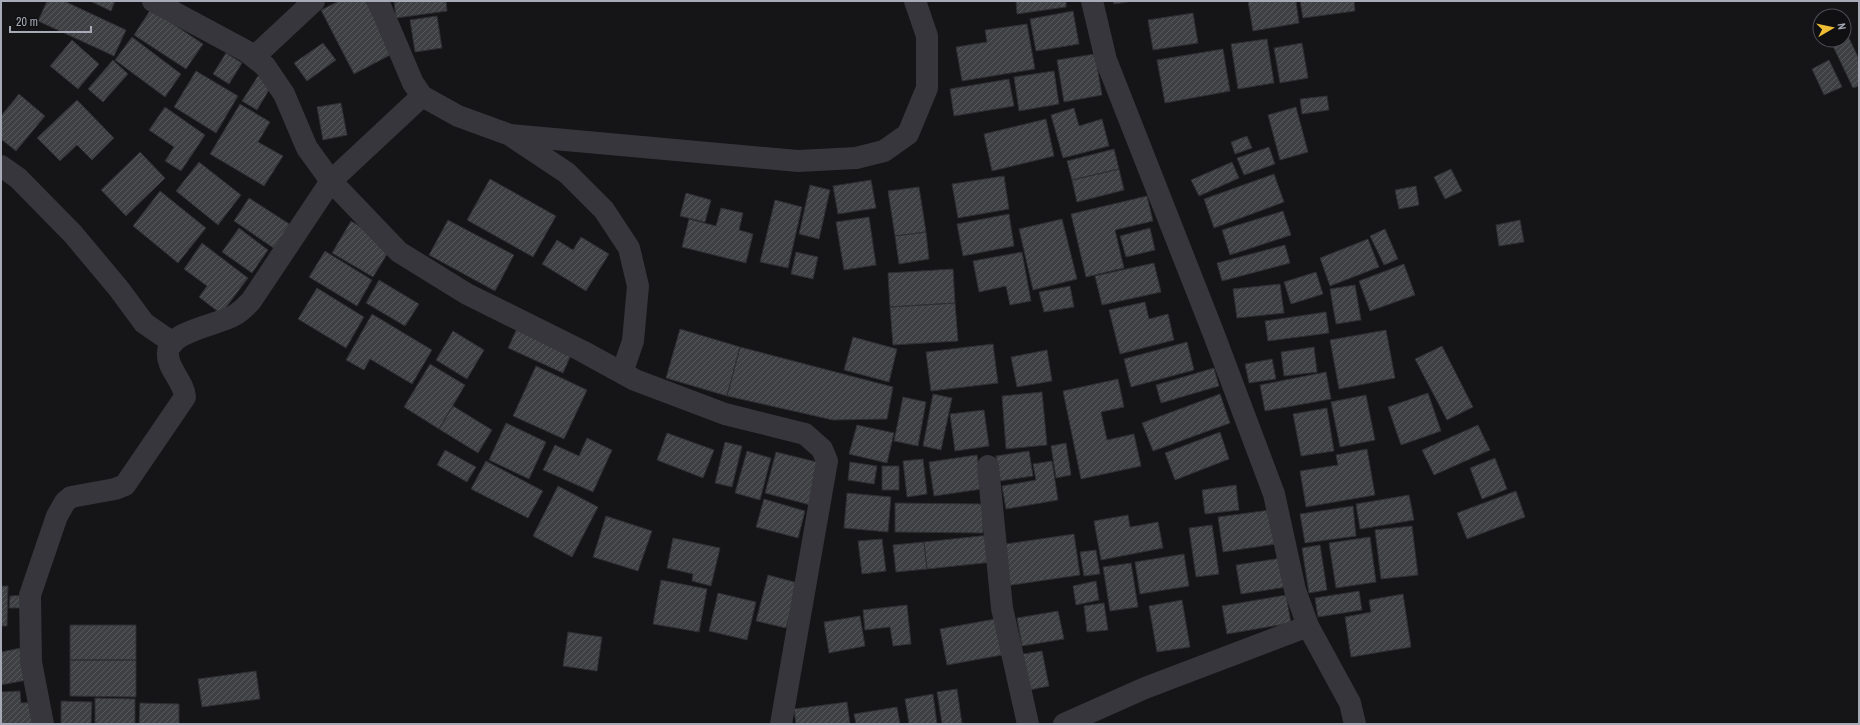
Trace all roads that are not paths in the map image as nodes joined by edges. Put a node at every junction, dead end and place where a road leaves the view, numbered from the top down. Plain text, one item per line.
1 (153, 1) edge
2 (314, 1) edge
3 (378, 1) edge
4 (915, 1) edge
5 (1092, 1) edge
6 (254, 57) junction
7 (422, 96) junction
8 (510, 135) junction
9 (1, 166) edge
10 (331, 181) junction
11 (173, 343) junction
12 (622, 373) junction
13 (988, 466) dead end
14 (1308, 626) junction
15 (43, 724) edge
16 (781, 724) edge
17 (1028, 724) edge
18 (1064, 724) edge
19 (1355, 724) edge

1 - 6 street
2 - 6 street
3 - 7 street
4 - 8 street
5 - 14 street
6 - 10 street
7 - 8 street
7 - 10 street
8 - 12 street
9 - 11 street
10 - 11 street
10 - 12 street
11 - 15 street
12 - 16 street
13 - 17 street
14 - 18 street
14 - 19 street

